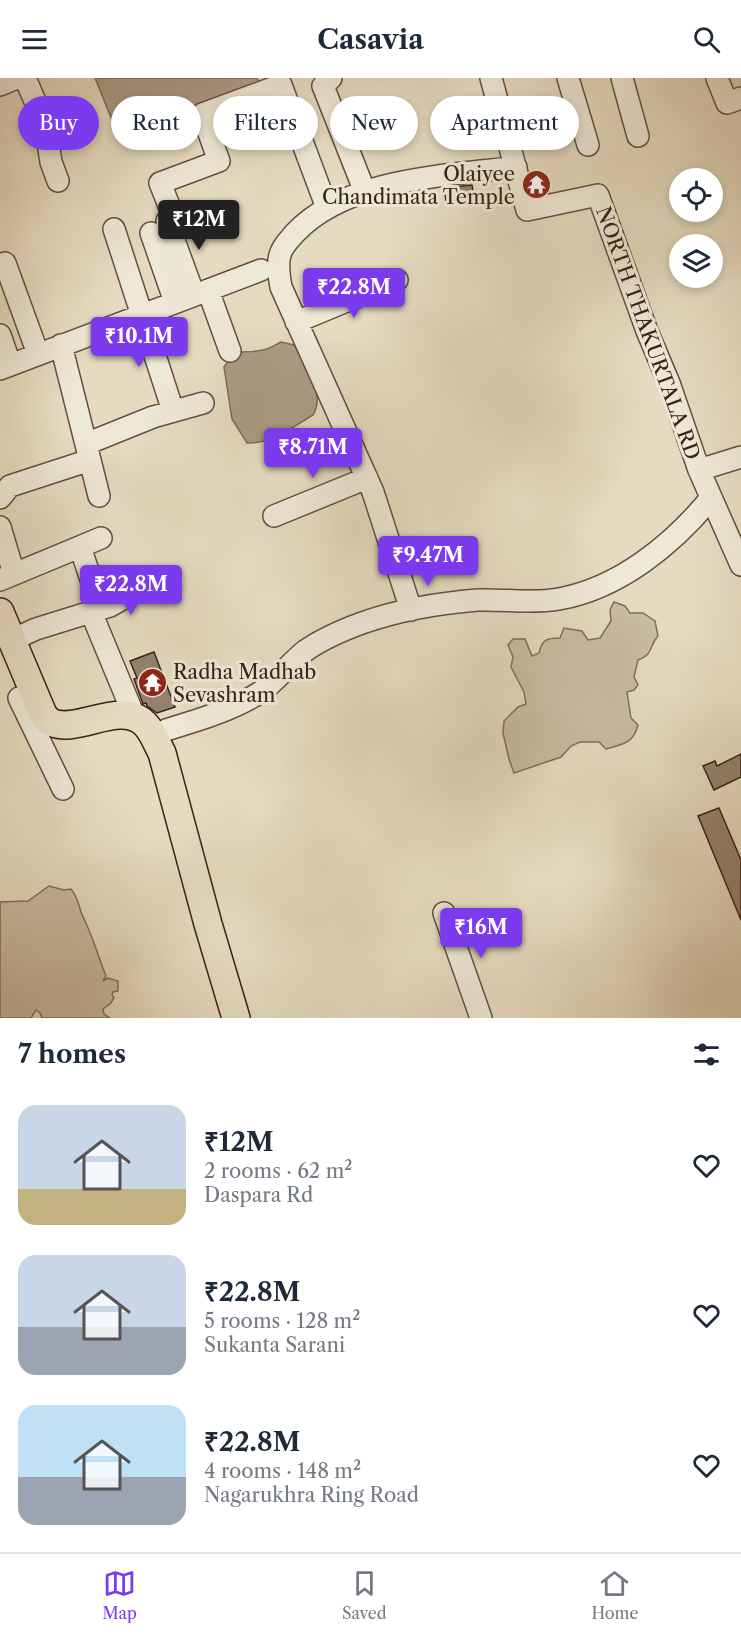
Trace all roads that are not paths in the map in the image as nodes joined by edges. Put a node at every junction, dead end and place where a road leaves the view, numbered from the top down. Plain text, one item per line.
1 (16, 78) edge
2 (25, 78) edge
3 (331, 78) edge
4 (491, 78) edge
5 (568, 78) edge
6 (622, 78) edge
7 (717, 78) edge
8 (269, 83) edge
9 (0, 85) edge
10 (741, 98) edge
11 (638, 136) dead end
12 (588, 145) dead end
13 (516, 167) junction
14 (58, 181) dead end
15 (365, 192) junction
16 (327, 208) junction
17 (114, 230) dead end
18 (151, 233) dead end
19 (280, 254) junction
20 (5, 263) dead end
21 (261, 270) junction
22 (397, 280) dead end
23 (281, 287) junction
24 (192, 296) junction
25 (141, 314) junction
26 (296, 322) junction
27 (0, 334) edge
28 (61, 345) junction
29 (230, 351) dead end
30 (38, 354) junction
31 (5, 366) edge
32 (203, 403) dead end
33 (173, 411) junction
34 (88, 452) junction
35 (741, 457) edge
36 (699, 470) junction
37 (367, 478) junction
38 (99, 496) dead end
39 (0, 498) edge
40 (711, 498) junction
41 (274, 516) dead end
42 (0, 527) edge
43 (101, 538) dead end
44 (80, 547) junction
45 (741, 565) edge
46 (7, 577) edge
47 (159, 584) dead end
48 (96, 610) junction
49 (411, 610) junction
50 (0, 612) edge
51 (12, 640) junction
52 (18, 699) edge
53 (152, 731) junction
54 (63, 789) dead end
55 (444, 913) dead end
56 (236, 1018) edge
57 (481, 1018) edge

1 - 9 street
2 - 14 street
3 - 15 street
4 - 13 street
5 - 12 street
6 - 11 street
7 - 10 street
8 - 16 street
8 - 24 street
13 - 15 street
13 - 36 street, NORTH THAKURTALA RD
15 - 16 street
16 - 19 street
17 - 25 street
18 - 24 street
19 - 21 street
19 - 23 street
20 - 30 street
21 - 23 street
21 - 24 street
22 - 26 street
23 - 26 street
24 - 25 street
24 - 29 street
25 - 28 street
25 - 33 street
26 - 37 street
27 - 31 street
28 - 30 street
28 - 34 street
30 - 31 street
32 - 33 street
33 - 34 street
34 - 38 street
34 - 39 street
35 - 36 street
36 - 40 street
37 - 41 street
37 - 49 street
40 - 45 street
40 - 49 street
42 - 46 street
43 - 44 street
44 - 46 street
44 - 48 street
47 - 48 street
48 - 51 street
48 - 53 street
49 - 53 street
50 - 51 main road
51 - 52 main road
52 - 53 main road
52 - 54 street
53 - 56 main road
55 - 57 street

